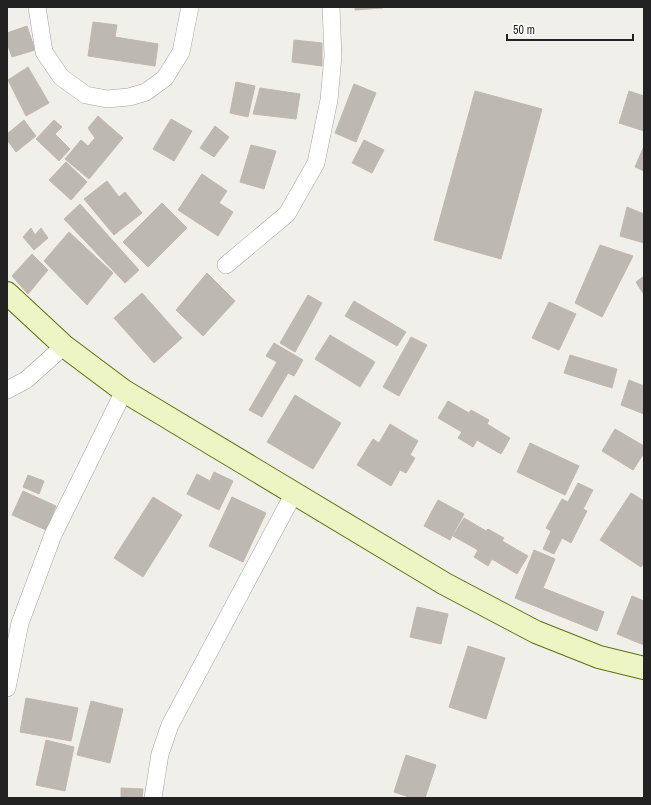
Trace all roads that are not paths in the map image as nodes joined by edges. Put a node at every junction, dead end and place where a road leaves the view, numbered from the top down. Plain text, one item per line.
1 (37, 7) edge
2 (190, 7) edge
3 (331, 7) edge
4 (226, 265) dead end
5 (7, 293) edge
6 (64, 346) junction
7 (7, 390) edge
8 (124, 391) junction
9 (294, 493) junction
10 (644, 668) edge
11 (7, 688) edge
12 (153, 798) edge

1 - 2 street
3 - 4 street
5 - 6 street
6 - 7 street
6 - 8 street
8 - 9 street
8 - 11 street
9 - 10 street
9 - 12 street

